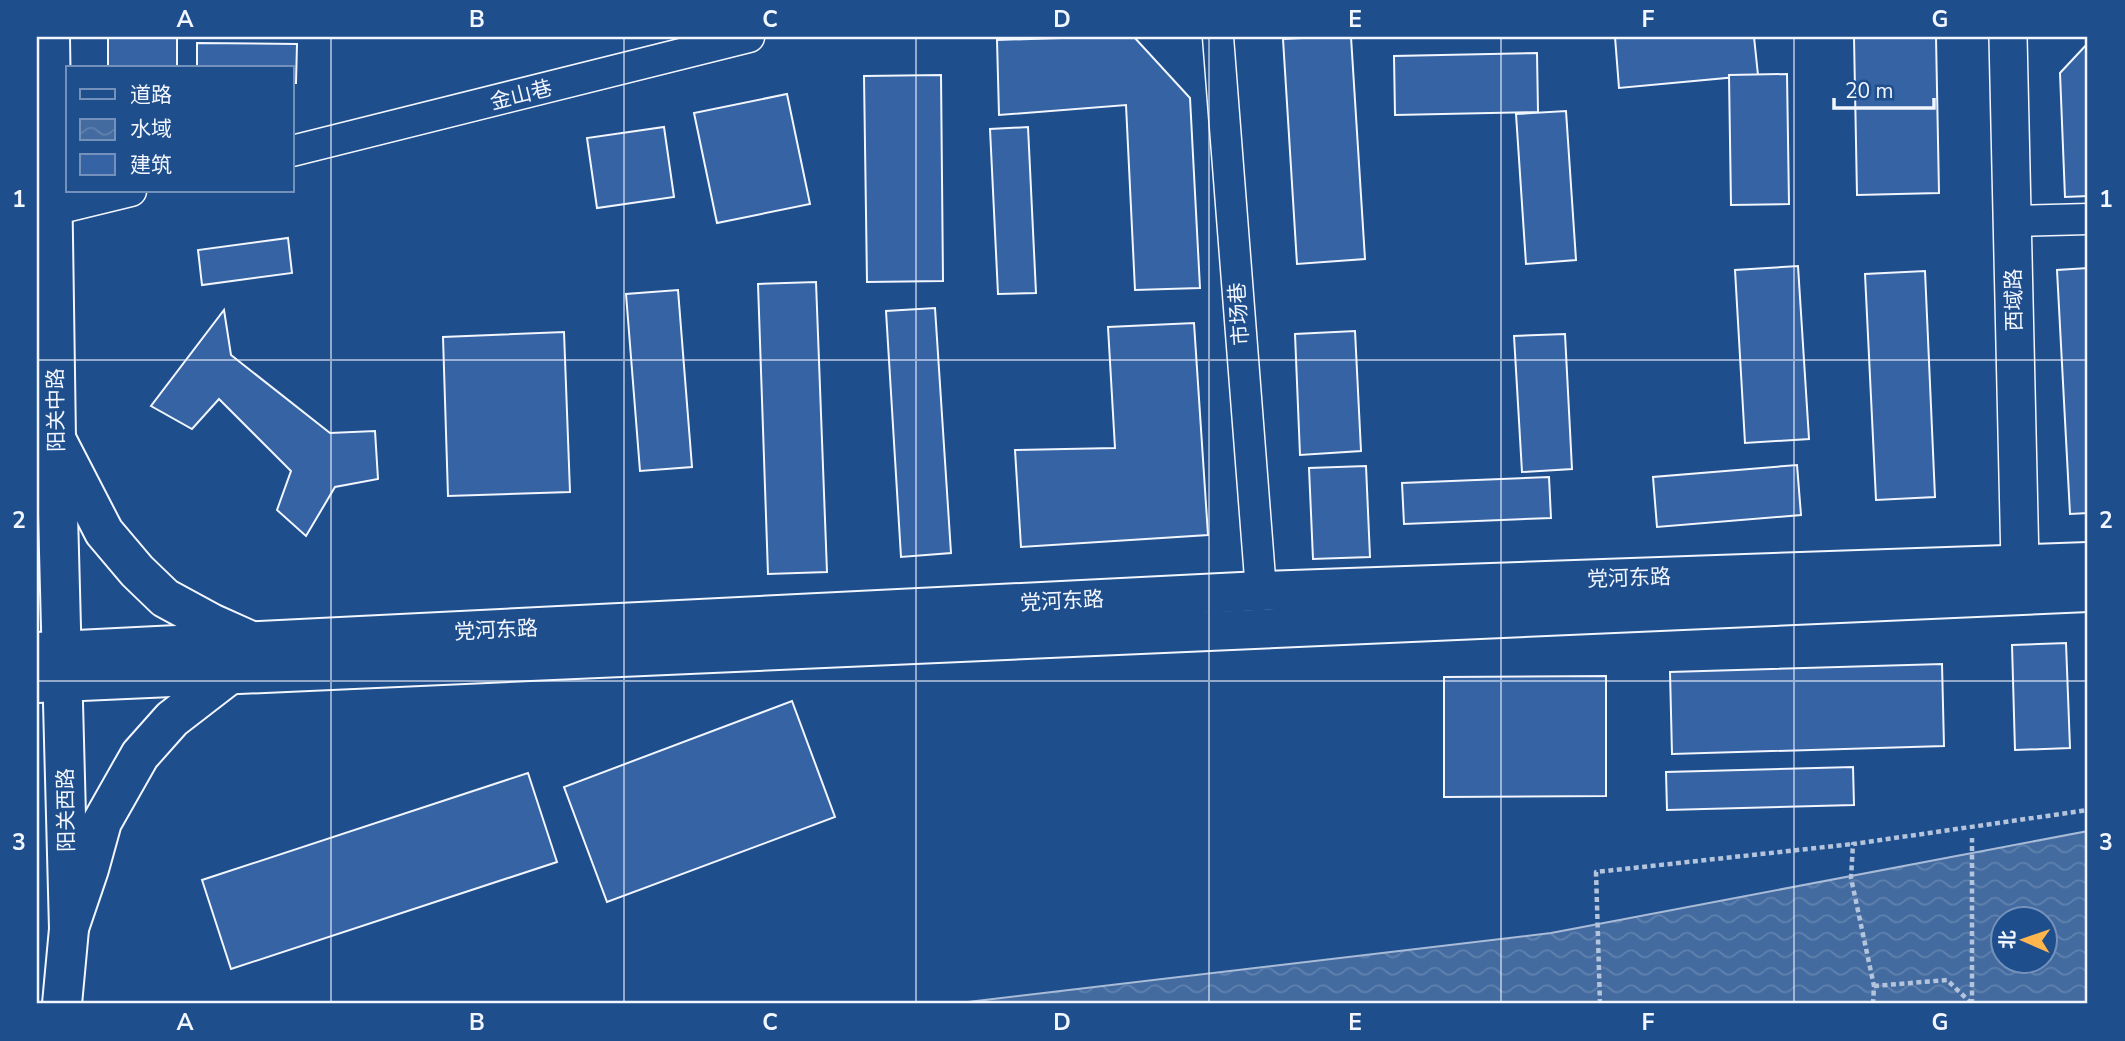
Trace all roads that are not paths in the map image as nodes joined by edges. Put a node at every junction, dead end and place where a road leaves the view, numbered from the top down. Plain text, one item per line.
1 (50, 37) edge
2 (749, 37) edge
3 (1218, 37) edge
4 (2008, 37) edge
5 (294, 151) edge
6 (127, 192) edge
7 (53, 210) junction
8 (2088, 219) edge
9 (2012, 220) junction
10 (56, 439) junction
11 (2088, 562) edge
12 (2020, 564) junction
13 (1261, 590) junction
14 (2088, 592) edge
15 (254, 642) junction
16 (52, 657) edge
17 (229, 674) junction
18 (69, 929) junction
19 (62, 1004) edge

1 - 7 main road, 阳关中路
2 - 5 street, 金山巷
3 - 13 street, 市场巷
4 - 9 street, 西域路
6 - 7 street
7 - 10 main road, 阳关中路
8 - 9 street
9 - 12 street, 西域路
10 - 15 main road
10 - 16 main road, 阳关中路
11 - 12 main road, 党河东路
12 - 13 main road, 党河东路
13 - 15 main road, 党河东路
14 - 17 main road
15 - 16 main road, 党河东路
16 - 17 main road
16 - 18 main road, 阳关西路
17 - 18 main road
18 - 19 main road, 阳关西路

